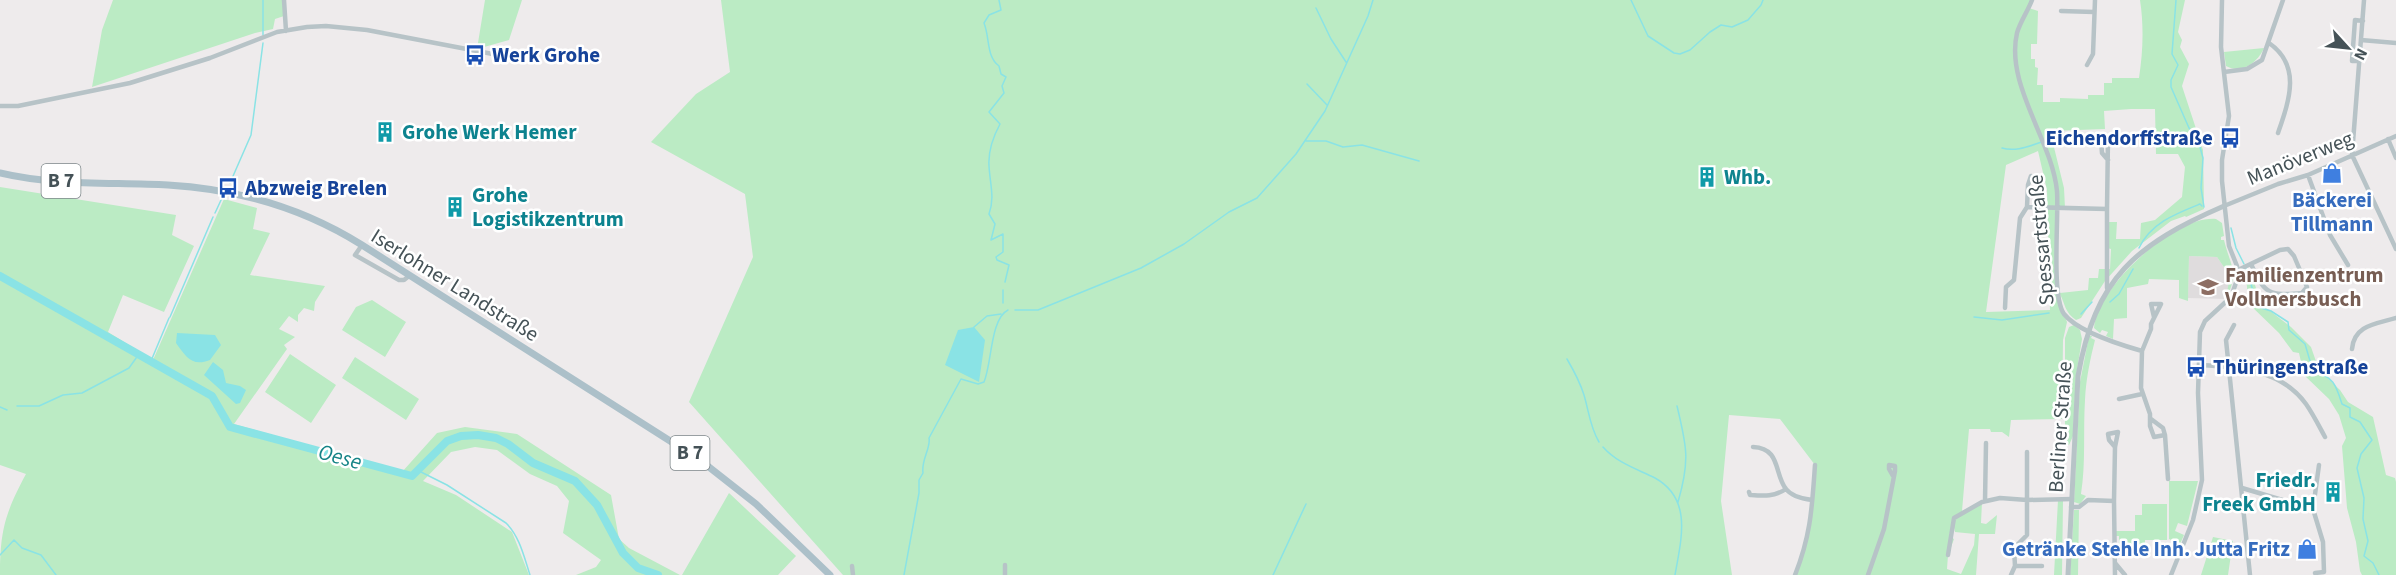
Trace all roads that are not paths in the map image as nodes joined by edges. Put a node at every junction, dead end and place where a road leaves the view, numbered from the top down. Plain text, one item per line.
1 (284, 0) edge
2 (2032, 0) edge
3 (2094, 0) edge
4 (2222, 0) edge
5 (2283, 0) edge
6 (2364, 0) edge
7 (2061, 11) dead end
8 (2094, 12) junction
9 (2363, 21) junction
10 (286, 31) junction
11 (2361, 40) junction
12 (2269, 43) junction
13 (2396, 43) edge
14 (498, 55) dead end
15 (2359, 62) junction
16 (2087, 65) dead end
17 (2224, 72) junction
18 (0, 106) edge
19 (2278, 133) dead end
20 (2396, 136) edge
21 (2388, 139) junction
22 (2352, 155) junction
23 (2396, 158) edge
24 (2108, 160) dead end
25 (0, 173) edge
26 (2308, 175) junction
27 (2031, 176) dead end
28 (2224, 206) junction
29 (2027, 207) junction
30 (2057, 208) junction
31 (2107, 209) junction
32 (362, 245) junction
33 (2396, 249) edge
34 (2348, 265) dead end
35 (2245, 267) junction
36 (409, 276) junction
37 (2108, 288) junction
38 (2005, 308) dead end
39 (2154, 317) dead end
40 (2396, 318) edge
41 (2234, 325) dead end
42 (2088, 330) junction
43 (2352, 349) dead end
44 (2142, 351) junction
45 (2199, 364) junction
46 (2230, 366) junction
47 (2142, 394) junction
48 (2119, 399) dead end
49 (2151, 419) junction
50 (2165, 435) junction
51 (2325, 437) dead end
52 (1986, 443) dead end
53 (1753, 447) dead end
54 (2115, 447) dead end
55 (2027, 452) dead end
56 (1815, 465) dead end
57 (2319, 465) dead end
58 (1895, 466) dead end
59 (2168, 478) dead end
60 (2242, 488) junction
61 (1786, 489) junction
62 (1749, 492) dead end
63 (2072, 498) junction
64 (1812, 500) junction
65 (2027, 500) junction
66 (1985, 501) junction
67 (2114, 501) junction
68 (2071, 507) junction
69 (2313, 509) junction
70 (1948, 555) dead end
71 (2115, 563) junction
72 (1005, 565) dead end
73 (852, 566) dead end
74 (2015, 566) junction
75 (2042, 566) dead end
76 (2315, 573) dead end
77 (830, 575) edge
78 (853, 575) edge
79 (1005, 575) edge
80 (1795, 575) edge
81 (1868, 575) edge
82 (2012, 575) edge
83 (2068, 575) edge
84 (2115, 575) edge
85 (2125, 575) edge
86 (2171, 575) edge
87 (2250, 575) edge

1 - 10 street
2 - 30 street, Spessartstraße
3 - 8 street
4 - 17 street
5 - 12 street
6 - 9 street
7 - 8 street
8 - 16 street
9 - 11 street
9 - 15 street
10 - 14 street
10 - 18 street
11 - 13 street
11 - 15 street
12 - 17 street
12 - 19 street
15 - 22 street
17 - 28 street
20 - 21 street, Manöverweg
21 - 22 street, Manöverweg
21 - 23 street
22 - 26 street, Manöverweg
22 - 33 street
24 - 31 street
25 - 32 main road, Iserlohner Landstraße / B 7
26 - 28 street, Manöverweg
26 - 34 street
27 - 29 street
28 - 35 street
28 - 37 street, Berliner Straße
29 - 30 street
29 - 38 street
30 - 31 street
30 - 42 street, Spessartstraße
31 - 37 street
32 - 36 main road, Iserlohner Landstraße / B 7
32 - 36 street
35 - 35 street
35 - 45 street
36 - 77 main road, Iserlohner Landstraße / B 7
37 - 42 street, Berliner Straße
39 - 44 street
40 - 43 street
41 - 46 street
42 - 44 street
42 - 63 street, Berliner Straße
44 - 47 street
45 - 46 street
45 - 86 street
46 - 51 street
46 - 60 street
47 - 48 street
47 - 49 street
49 - 50 street
49 - 50 street
50 - 59 street
52 - 66 street
53 - 61 street
54 - 67 street
55 - 65 street
56 - 64 street
57 - 69 street
58 - 81 street
60 - 69 street
60 - 87 street
61 - 62 street
61 - 64 street
63 - 65 street
63 - 68 street, Berliner Straße
64 - 80 street
65 - 66 street
65 - 74 street
66 - 70 street
67 - 68 street
67 - 71 street
68 - 83 street, Berliner Straße
69 - 76 street
71 - 84 street
71 - 85 street
72 - 79 street
73 - 78 street
74 - 75 street
74 - 82 street

